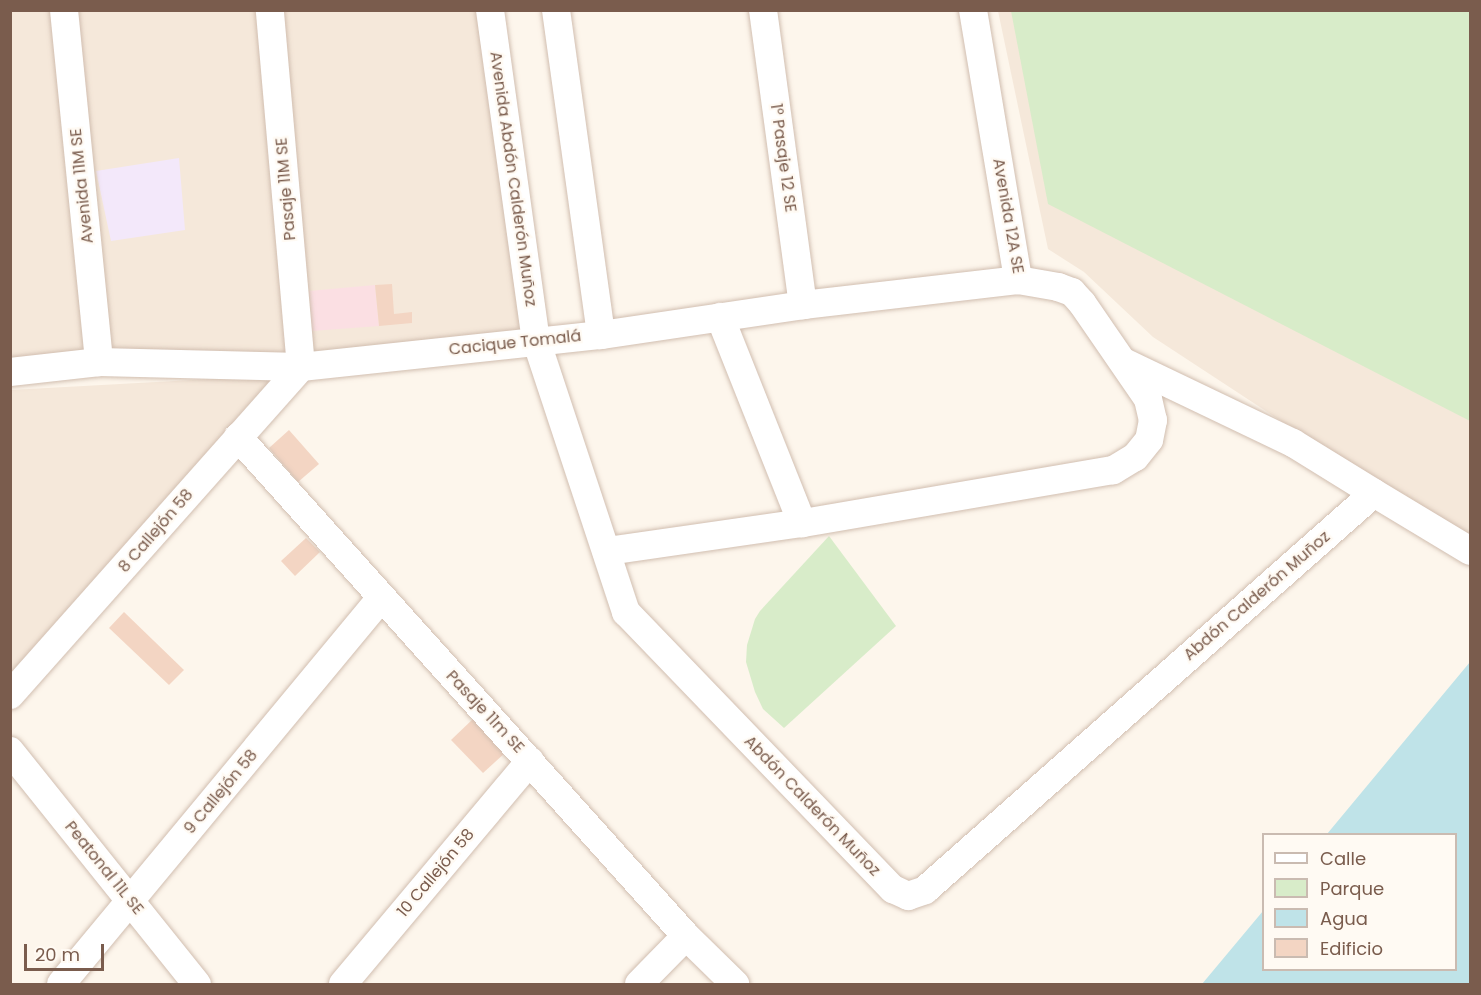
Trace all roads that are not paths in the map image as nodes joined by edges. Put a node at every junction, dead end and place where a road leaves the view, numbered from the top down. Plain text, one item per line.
1 (64, 10) edge
2 (270, 10) edge
3 (490, 10) edge
4 (556, 10) edge
5 (764, 10) edge
6 (973, 10) edge
7 (1018, 280) junction
8 (803, 305) junction
9 (720, 317) junction
10 (600, 334) junction
11 (536, 340) junction
12 (99, 362) junction
13 (1125, 363) junction
14 (301, 367) junction
15 (14, 375) edge
16 (238, 437) junction
17 (1374, 492) junction
18 (802, 523) junction
19 (607, 551) junction
20 (1470, 552) edge
21 (381, 598) junction
22 (10, 695) edge
23 (10, 752) edge
24 (530, 760) junction
25 (130, 901) junction
26 (686, 936) junction
27 (61, 984) edge
28 (197, 984) edge
29 (343, 984) edge
30 (639, 984) edge
31 (735, 984) edge

1 - 12 street, Avenida 11M SE
2 - 14 street, Pasaje 11M SE
3 - 11 street, Avenida Abdón Calderón Muñoz
4 - 10 street
5 - 8 street, 1° Pasaje 12 SE
6 - 7 street, Avenida 12A SE
7 - 8 street, Cacique Tomalá
7 - 13 street, Avenida 12A SE
8 - 9 street, Cacique Tomalá
9 - 10 street, Cacique Tomalá
9 - 18 street
10 - 11 street, Cacique Tomalá
11 - 14 street, Cacique Tomalá
11 - 19 street, Avenida Abdón Calderón Muñoz
12 - 14 street, Cacique Tomalá
12 - 15 street, Cacique Tomalá
13 - 17 street, Avenida 12A SE
13 - 18 street, Avenida 12A SE
14 - 16 street, 8 Callejón 58
16 - 21 street, Pasaje 11m SE
16 - 22 street, 8 Callejón 58
17 - 19 street, Abdón Calderón Muñoz
17 - 20 street
18 - 19 street
21 - 24 street, Pasaje 11m SE
21 - 25 street, 9 Callejón 58
23 - 25 street, Peatonal 11L SE
24 - 26 street, Pasaje 11m SE
24 - 29 street, 10 Callejón 58
25 - 27 street, 9 Callejón 58
25 - 28 street, Peatonal 11L SE
26 - 30 street
26 - 31 street, Pasaje 11m SE

